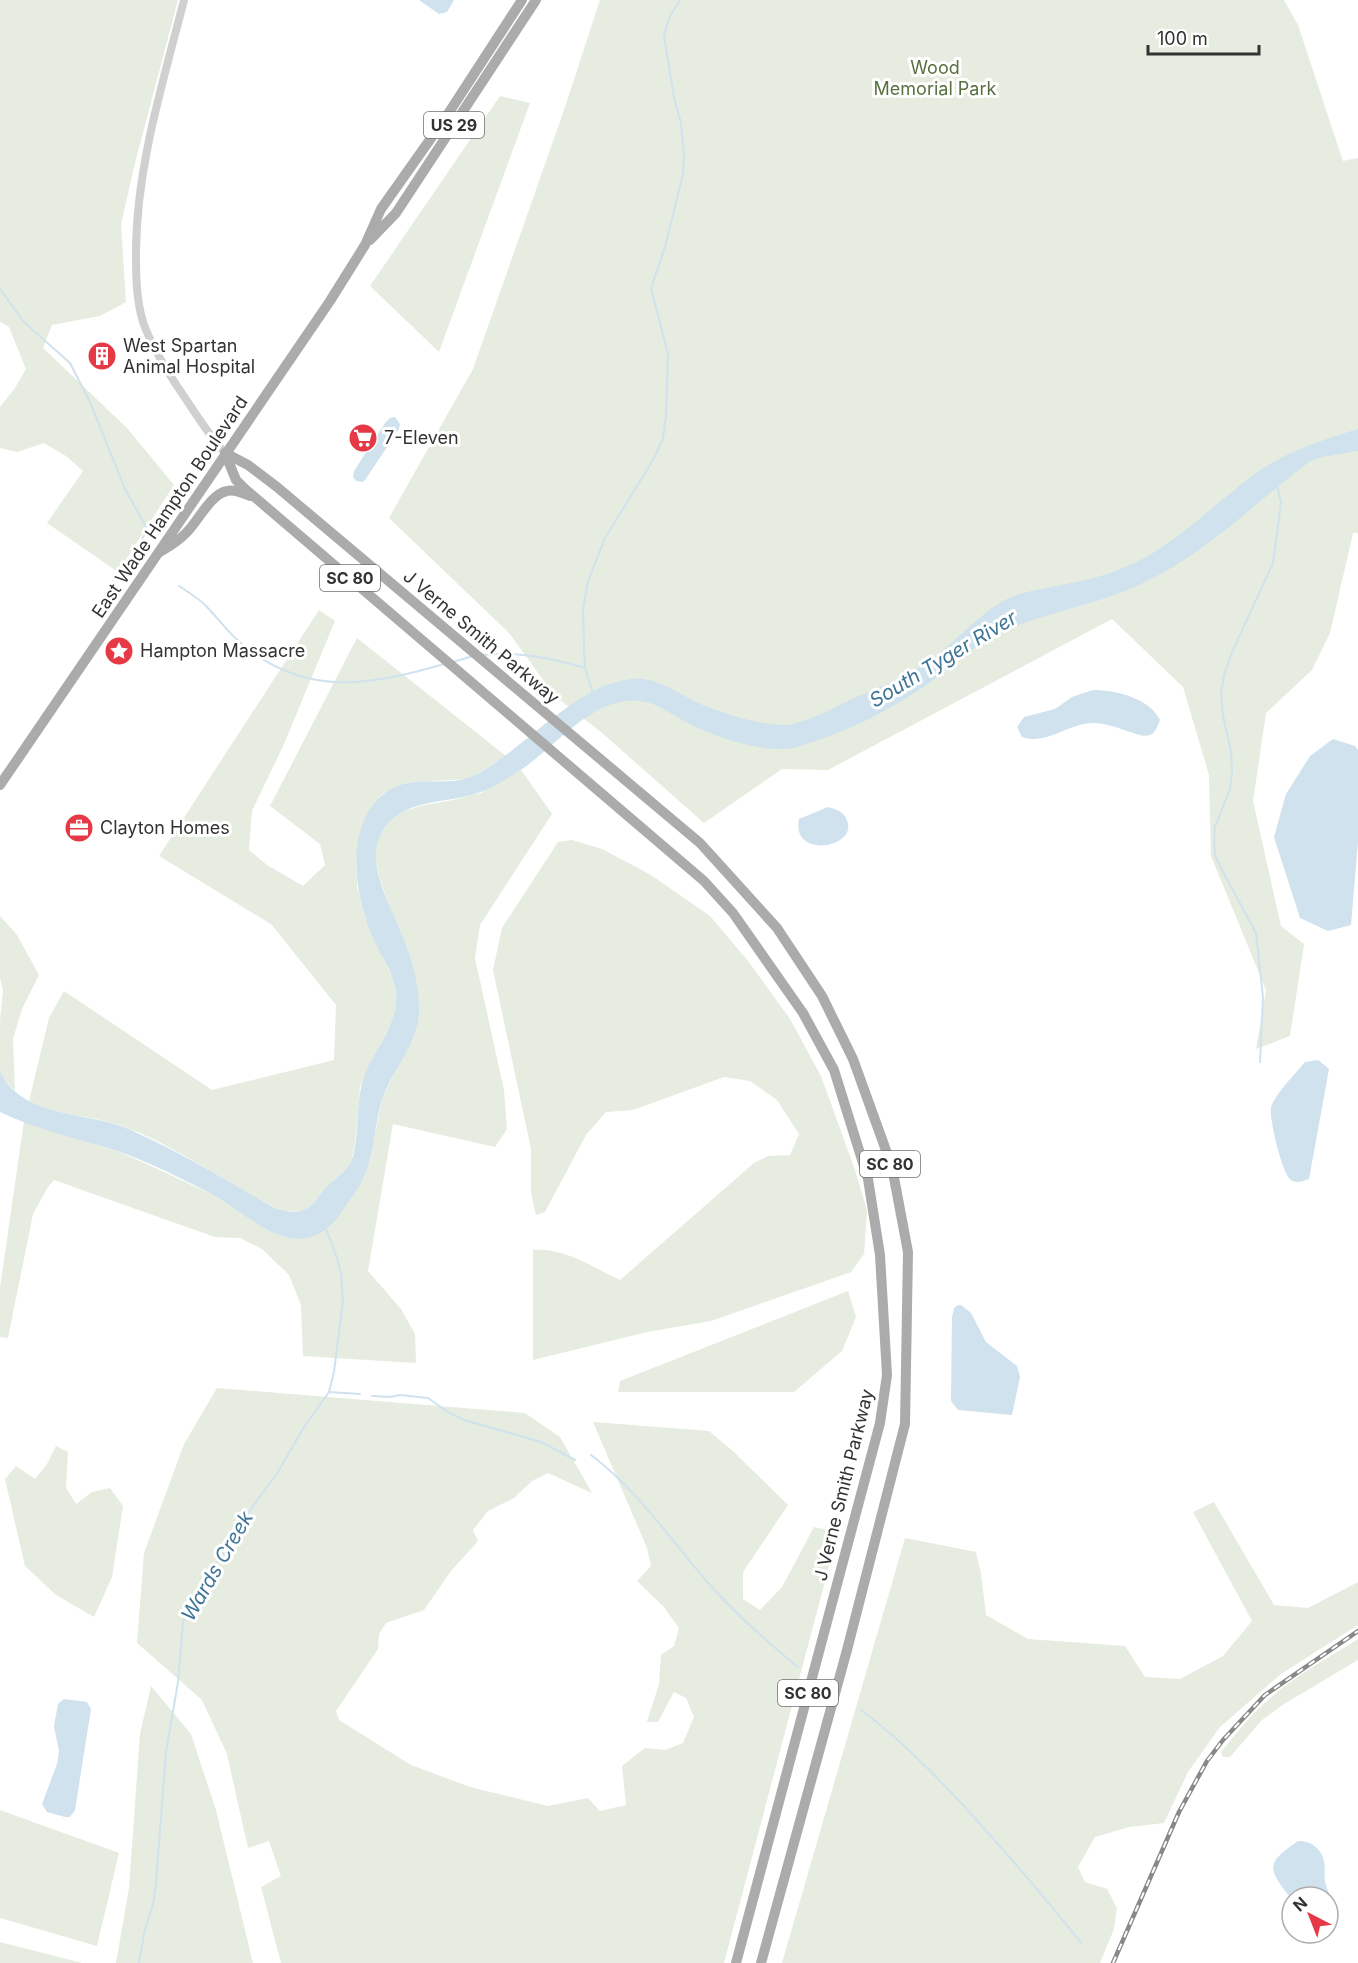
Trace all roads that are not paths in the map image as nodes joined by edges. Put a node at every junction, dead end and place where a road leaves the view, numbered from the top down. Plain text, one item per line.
1 (184, 0) edge
2 (522, 0) edge
3 (536, 0) edge
4 (365, 245) junction
5 (225, 453) junction
6 (254, 496) junction
7 (157, 553) junction
8 (0, 785) edge
9 (736, 1963) edge
10 (761, 1963) edge

1 - 5 street
2 - 4 main road, East Wade Hampton Boulevard / US 29
3 - 4 main road, East Wade Hampton Boulevard / US 29
4 - 5 main road, East Wade Hampton Boulevard / US 29
5 - 6 main road, J Verne Smith Parkway / SC 80
5 - 7 main road, East Wade Hampton Boulevard / US 29
5 - 10 main road, J Verne Smith Parkway / SC 80
6 - 7 main road
6 - 9 main road, J Verne Smith Parkway / SC 80
7 - 8 main road, East Wade Hampton Boulevard / US 29

